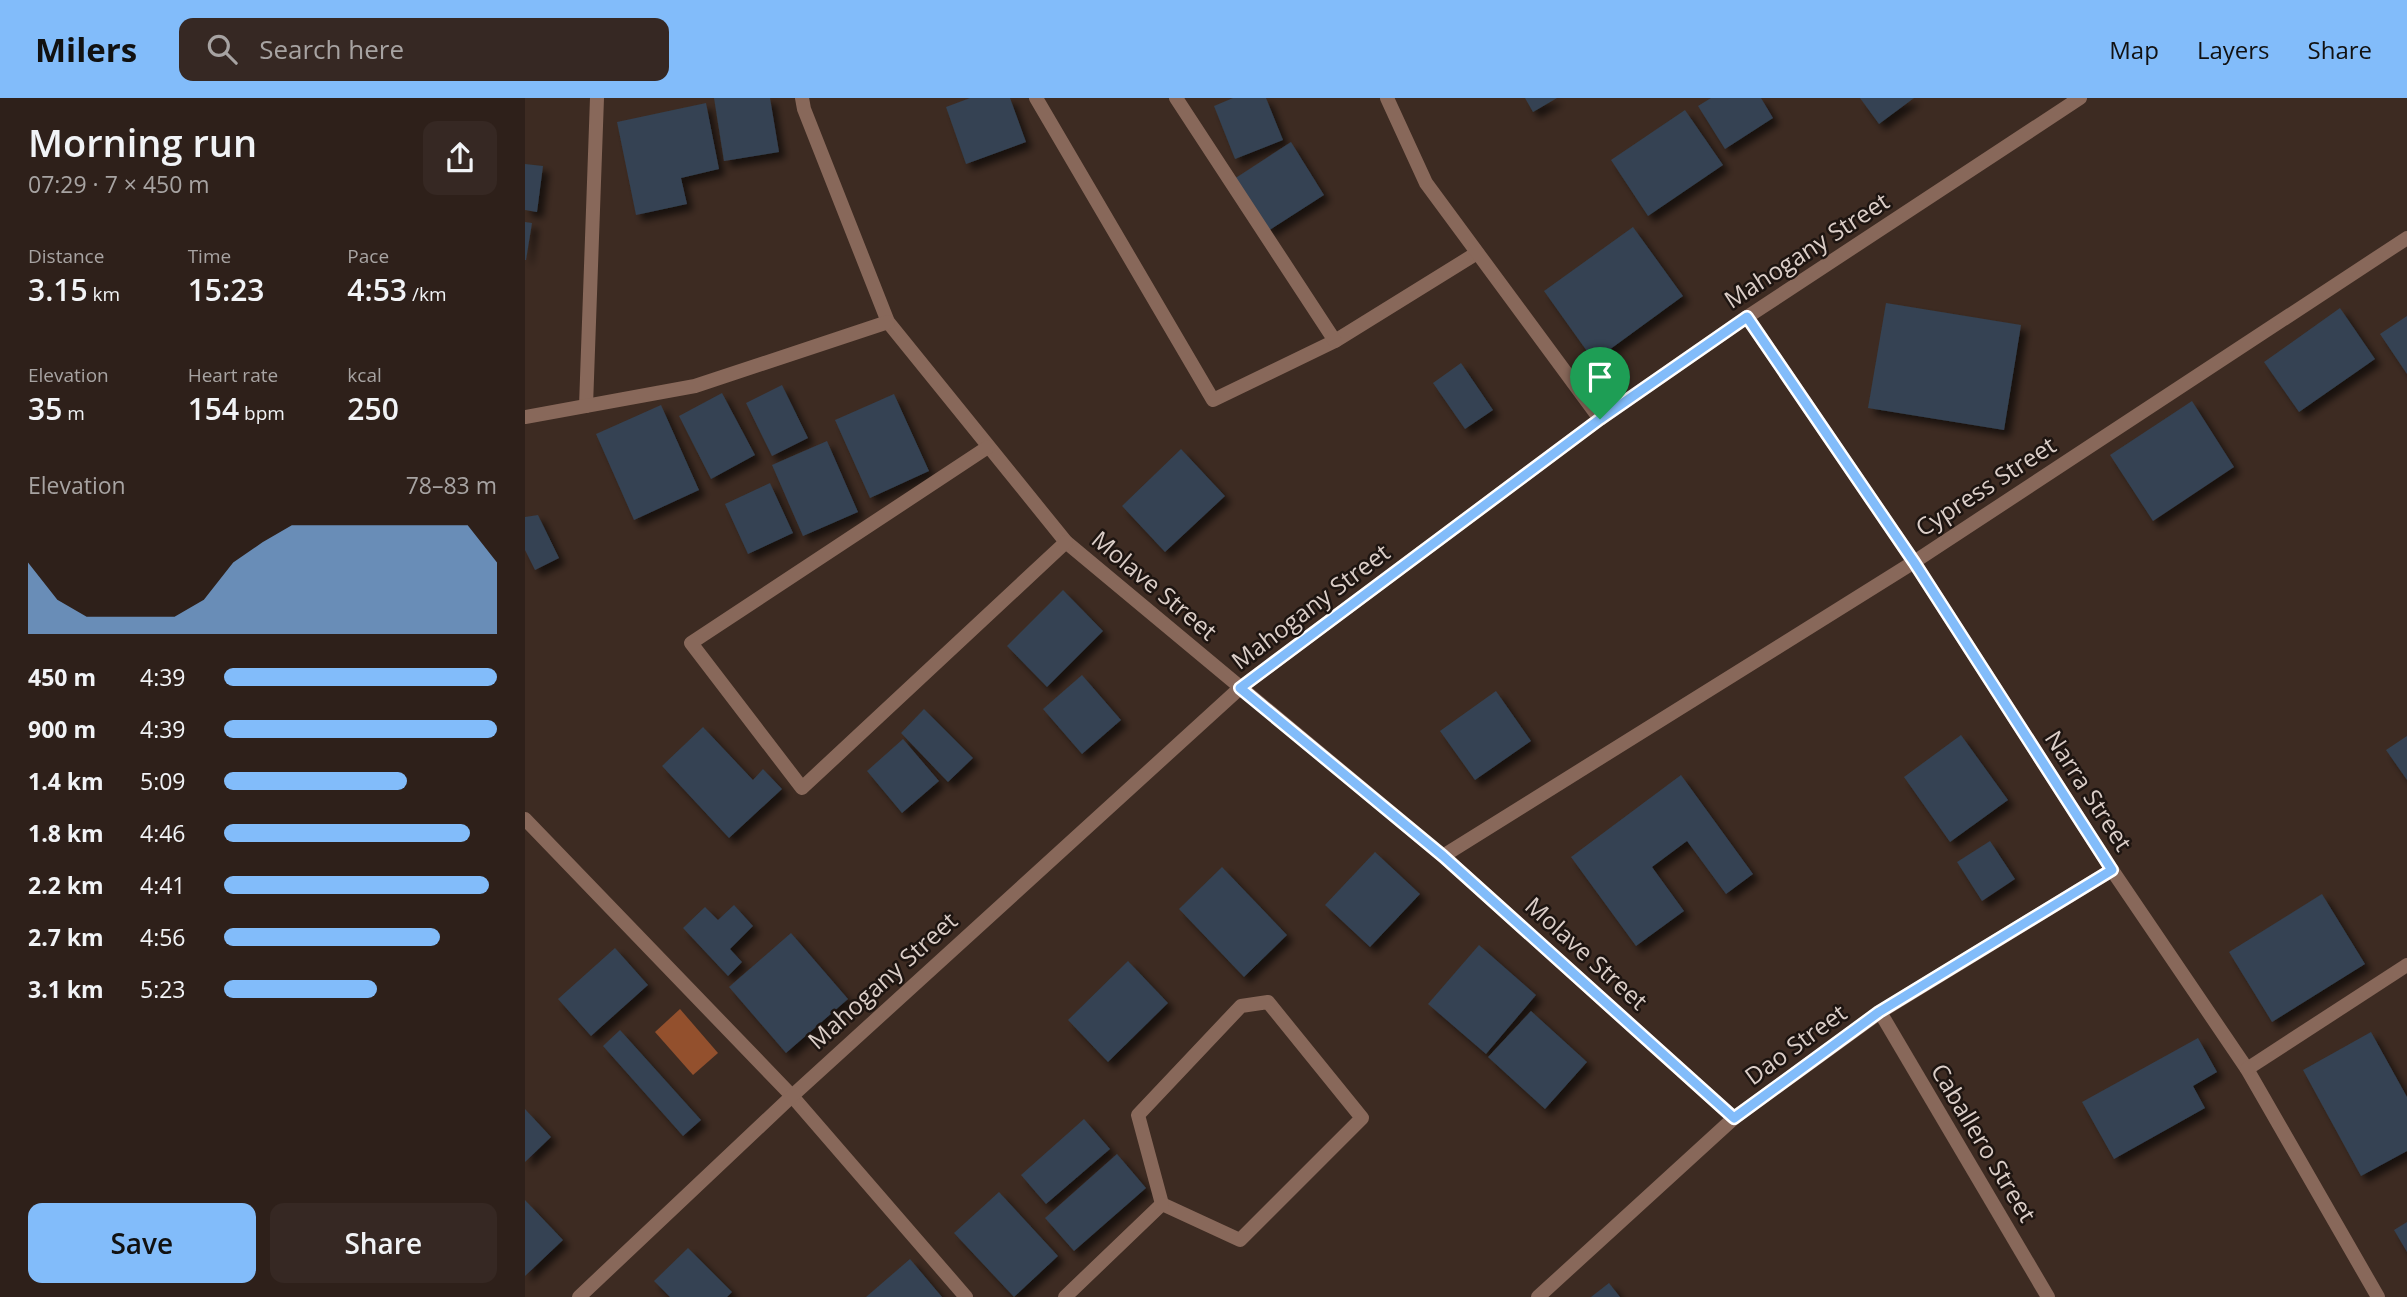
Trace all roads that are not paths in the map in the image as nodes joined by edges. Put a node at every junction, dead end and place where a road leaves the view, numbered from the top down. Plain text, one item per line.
1 (597, 98) edge
2 (802, 98) edge
3 (1036, 98) edge
4 (1176, 98) edge
5 (1387, 98) edge
6 (2080, 98) edge
7 (2407, 238) edge
8 (1477, 253) junction
9 (1747, 317) junction
10 (888, 322) junction
11 (1335, 341) junction
12 (586, 406) junction
13 (525, 417) edge
14 (1600, 419) junction
15 (988, 447) junction
16 (1066, 542) junction
17 (1914, 562) junction
18 (1240, 688) junction
19 (525, 819) edge
20 (1443, 856) junction
21 (2112, 870) junction
22 (2407, 965) edge
23 (1879, 1012) junction
24 (2247, 1069) junction
25 (792, 1096) junction
26 (1734, 1118) junction
27 (1162, 1204) junction
28 (579, 1297) edge
29 (966, 1297) edge
30 (1065, 1297) edge
31 (1538, 1297) edge
32 (2048, 1297) edge
33 (2378, 1297) edge

1 - 12 street
2 - 10 street, Molave Street
3 - 11 street
4 - 11 street
5 - 8 street
6 - 9 street, Mahogany Street
7 - 17 street, Cypress Street
8 - 11 street
8 - 14 street
9 - 14 street, Mahogany Street
9 - 17 street, Narra Street
10 - 12 street
10 - 15 street, Molave Street
12 - 13 street
14 - 18 street, Mahogany Street
15 - 16 street, Molave Street
15 - 16 street
16 - 18 street, Molave Street
17 - 20 street, Cypress Street
17 - 21 street, Narra Street
18 - 20 street, Molave Street
18 - 25 street, Mahogany Street
19 - 25 street
20 - 26 street, Molave Street
21 - 23 street, Dao Street
21 - 24 street, Narra Street
22 - 24 street
23 - 26 street, Dao Street
23 - 32 street, Caballero Street
24 - 33 street, Narra Street
25 - 28 street, Mahogany Street
25 - 29 street
26 - 31 street, Dao Street
27 - 27 street
27 - 30 street

